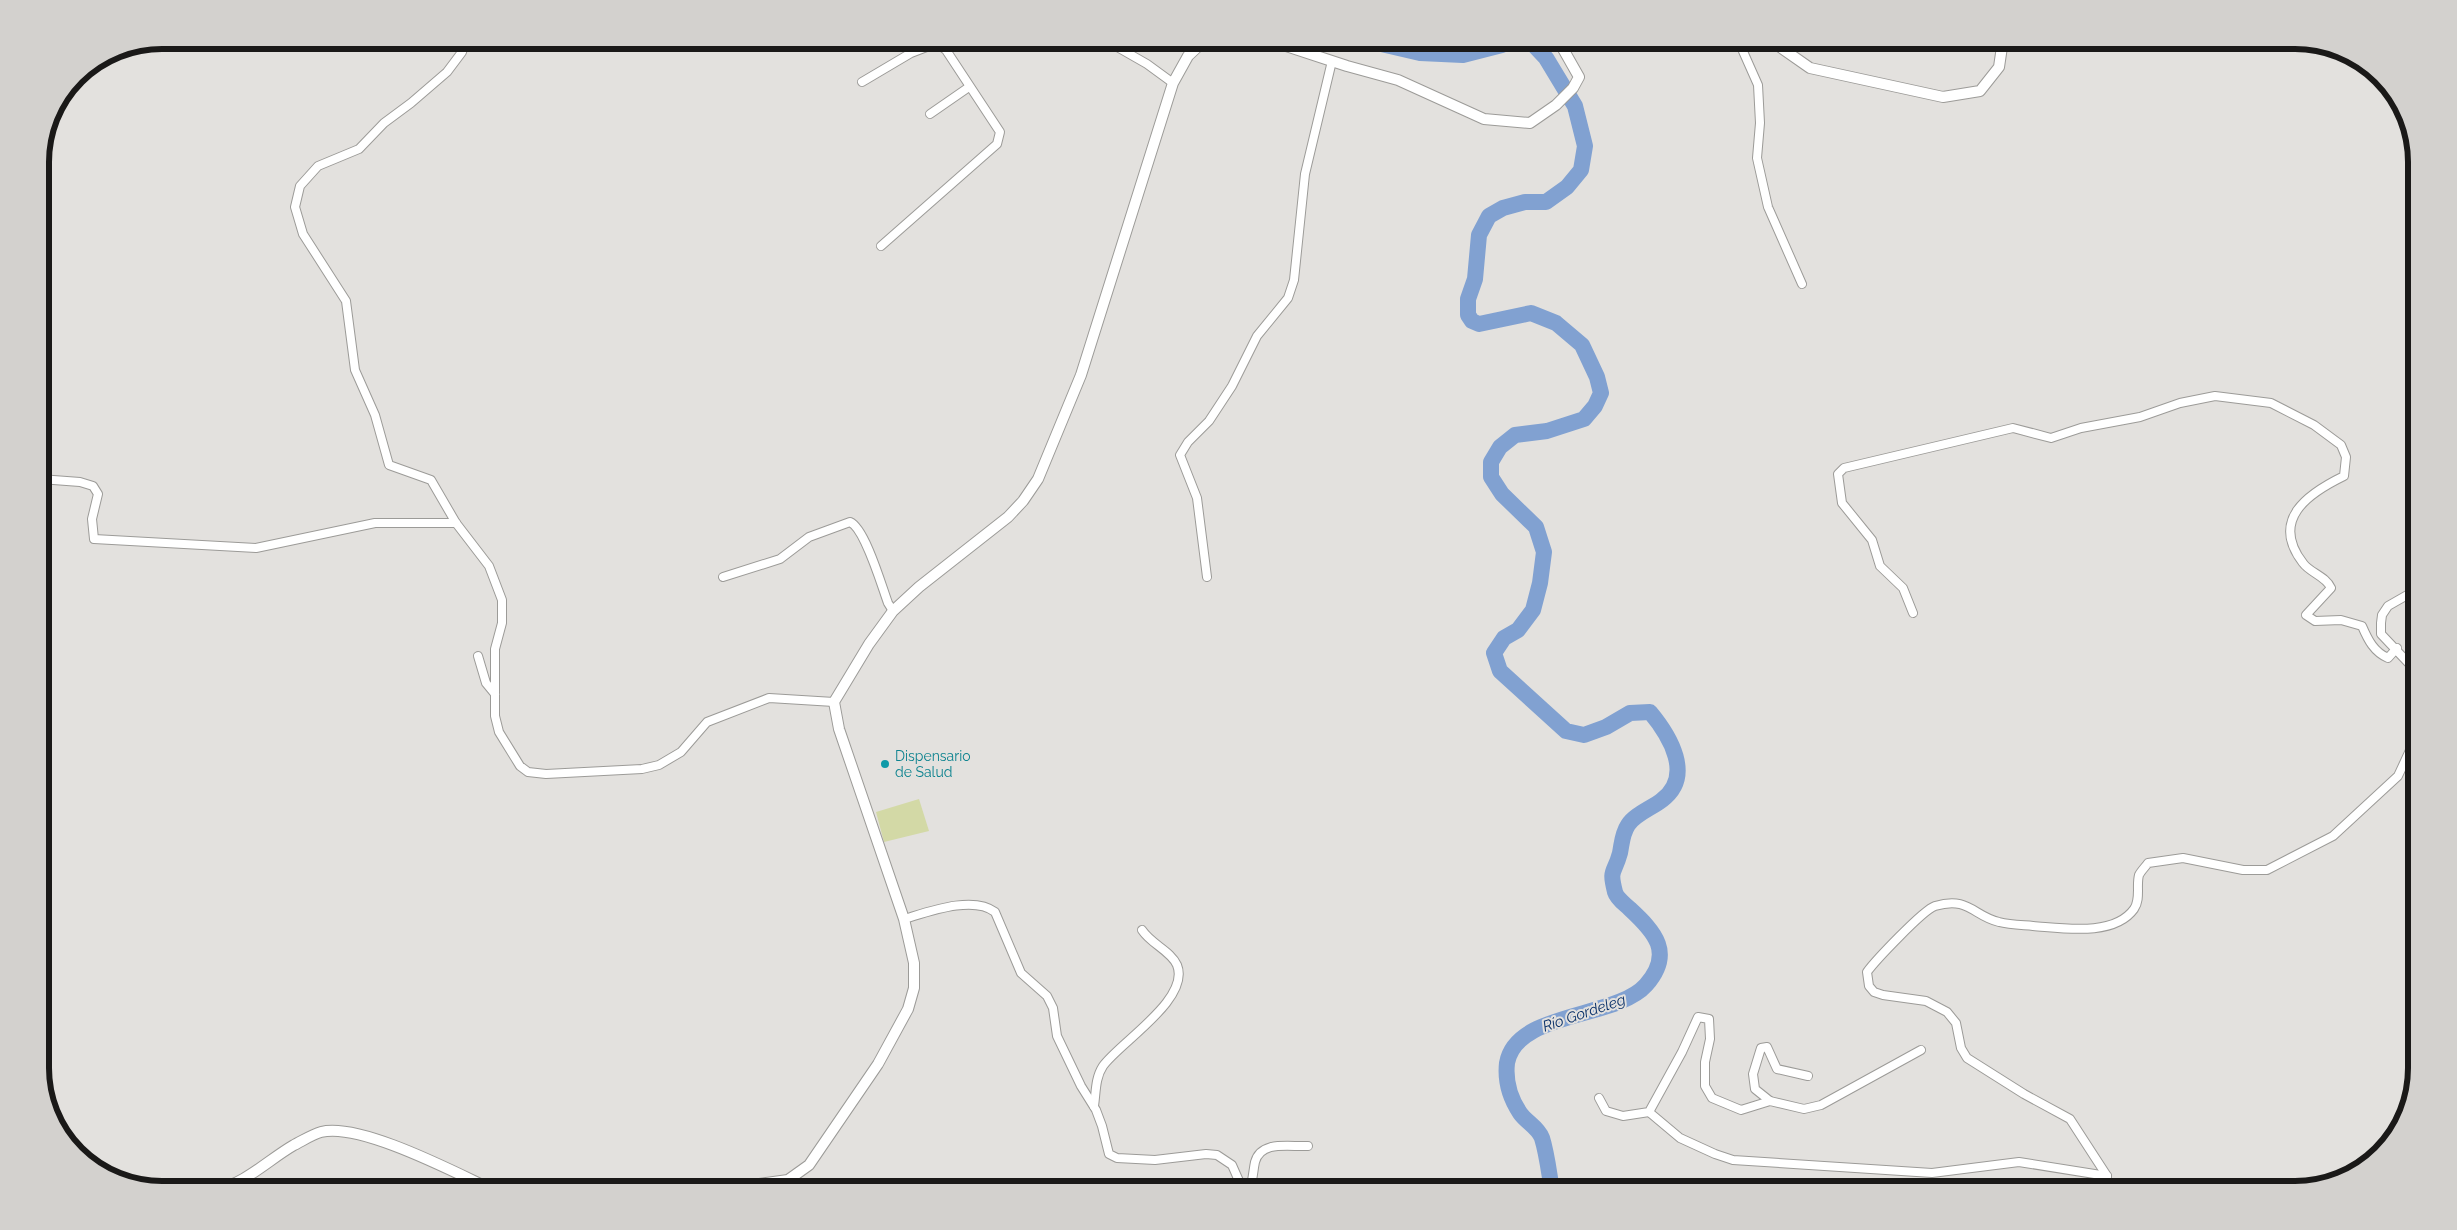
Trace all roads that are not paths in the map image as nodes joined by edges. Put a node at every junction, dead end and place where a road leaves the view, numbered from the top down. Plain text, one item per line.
1 (463, 49) edge
2 (920, 49) edge
3 (945, 49) edge
4 (1121, 49) edge
5 (1195, 49) edge
6 (1301, 49) edge
7 (1563, 49) edge
8 (1742, 49) edge
9 (1783, 49) edge
10 (2002, 49) edge
11 (1332, 61) junction
12 (862, 82) dead end
13 (1173, 83) junction
14 (969, 86) junction
15 (930, 114) dead end
16 (881, 246) dead end
17 (1802, 284) dead end
18 (49, 480) edge
19 (456, 523) junction
20 (723, 577) dead end
21 (1207, 577) dead end
22 (2408, 594) edge
23 (893, 611) junction
24 (1913, 613) dead end
25 (2397, 648) junction
26 (478, 656) dead end
27 (2408, 661) edge
28 (495, 694) junction
29 (834, 702) junction
30 (2408, 754) edge
31 (904, 918) junction
32 (1142, 930) dead end
33 (1921, 1050) dead end
34 (1808, 1076) dead end
35 (1599, 1098) dead end
36 (1770, 1101) junction
37 (1094, 1106) junction
38 (1649, 1112) junction
39 (1308, 1146) dead end
40 (2107, 1176) junction
41 (239, 1181) edge
42 (472, 1181) edge
43 (781, 1181) edge
44 (1239, 1181) edge
45 (1251, 1181) edge
46 (2106, 1181) edge

1 - 19 street
2 - 12 street
3 - 14 street
4 - 13 street
5 - 13 street
6 - 11 street
7 - 11 street
8 - 17 street
9 - 10 street
11 - 21 street
13 - 23 street
14 - 15 street
14 - 16 street
18 - 19 street
19 - 28 street
20 - 23 street
22 - 25 street
23 - 29 street
24 - 25 street
25 - 27 street
26 - 28 street
28 - 29 street
29 - 31 street
30 - 40 street
31 - 37 street
31 - 43 street
32 - 37 street
33 - 36 street
34 - 36 street
35 - 38 street
36 - 38 street
37 - 44 street
38 - 40 street
39 - 45 street
40 - 46 street
41 - 42 street

